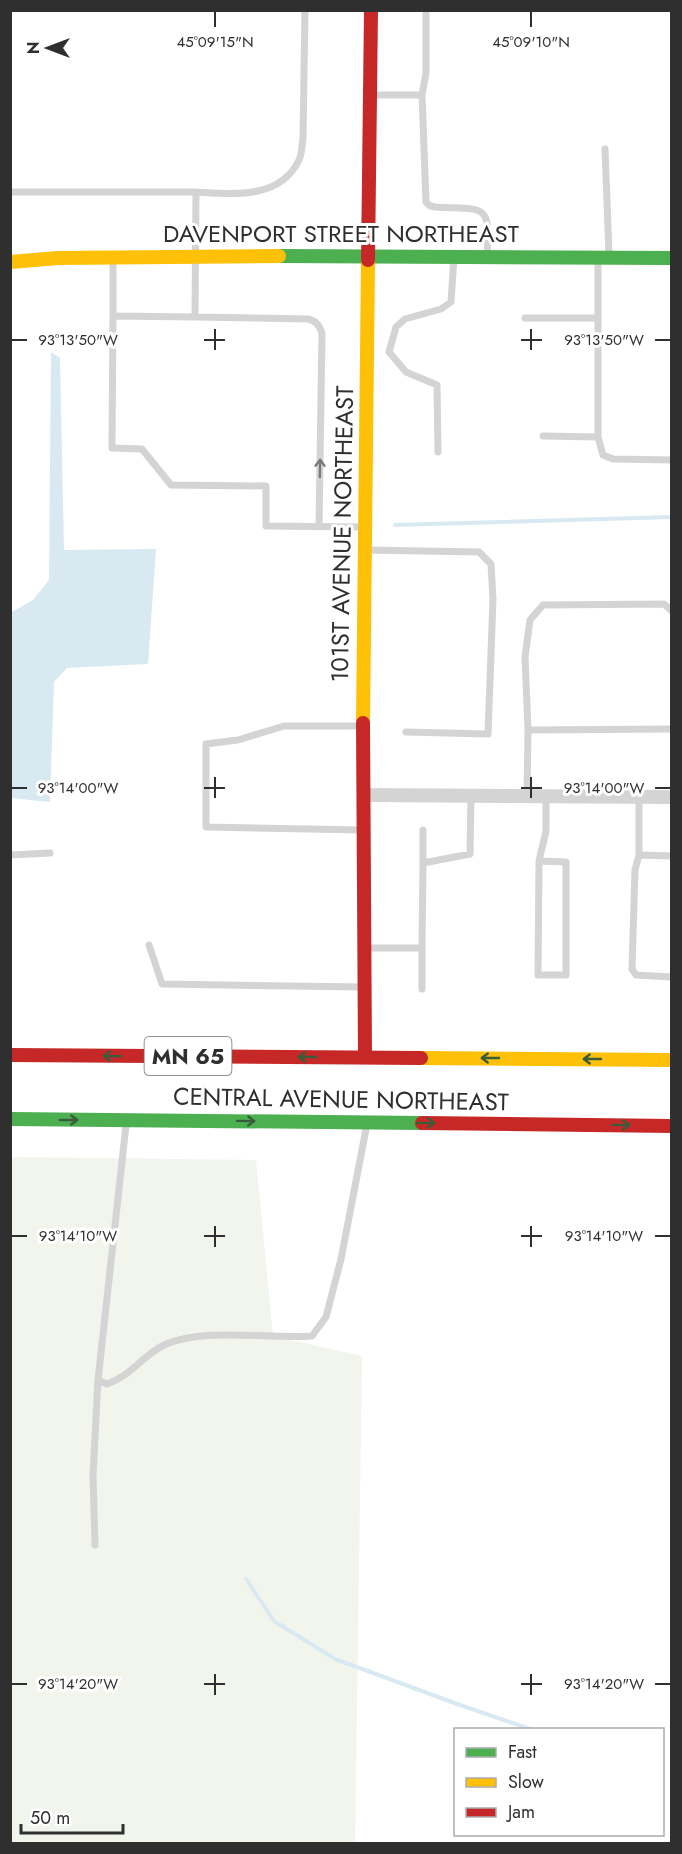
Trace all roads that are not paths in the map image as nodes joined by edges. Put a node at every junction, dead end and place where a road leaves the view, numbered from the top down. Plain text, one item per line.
1 (305, 10) edge
2 (371, 10) edge
3 (426, 10) edge
4 (371, 95) junction
5 (422, 95) junction
6 (605, 149) dead end
7 (10, 192) edge
8 (196, 192) junction
9 (195, 255) junction
10 (368, 255) junction
11 (454, 255) junction
12 (114, 256) junction
13 (487, 256) junction
14 (604, 257) junction
15 (672, 258) edge
16 (10, 262) edge
17 (114, 316) junction
18 (195, 316) junction
19 (525, 318) dead end
20 (597, 318) junction
21 (367, 352) junction
22 (389, 352) junction
23 (543, 436) dead end
24 (598, 437) junction
25 (438, 452) dead end
26 (672, 460) edge
27 (319, 527) junction
28 (364, 527) junction
29 (364, 549) junction
30 (672, 611) edge
31 (364, 726) junction
32 (672, 729) edge
33 (528, 730) junction
34 (406, 732) dead end
35 (364, 795) junction
36 (471, 795) junction
37 (527, 796) junction
38 (546, 796) junction
39 (639, 796) junction
40 (672, 796) edge
41 (364, 830) junction
42 (423, 830) dead end
43 (50, 853) dead end
44 (10, 855) edge
45 (639, 855) junction
46 (672, 856) edge
47 (539, 861) junction
48 (423, 863) junction
49 (149, 945) dead end
50 (365, 948) junction
51 (422, 948) junction
52 (672, 977) edge
53 (365, 987) junction
54 (422, 989) dead end
55 (10, 1055) edge
56 (365, 1057) junction
57 (672, 1060) edge
58 (10, 1119) edge
59 (127, 1120) junction
60 (368, 1122) junction
61 (672, 1126) edge
62 (98, 1380) junction
63 (95, 1545) dead end

1 - 8 lane
2 - 4 main road, 101ST AVENUE NORTHEAST
3 - 5 lane
4 - 5 lane
4 - 10 main road, 101ST AVENUE NORTHEAST
5 - 13 lane
6 - 14 lane
7 - 8 lane
8 - 9 lane
9 - 10 main road, DAVENPORT STREET NORTHEAST
9 - 12 main road, DAVENPORT STREET NORTHEAST
9 - 18 lane
10 - 11 main road, DAVENPORT STREET NORTHEAST
10 - 21 main road, 101ST AVENUE NORTHEAST
11 - 13 main road, DAVENPORT STREET NORTHEAST
11 - 22 lane
12 - 16 main road, DAVENPORT STREET NORTHEAST
12 - 17 lane
13 - 14 main road, DAVENPORT STREET NORTHEAST
14 - 15 main road, DAVENPORT STREET NORTHEAST
14 - 20 lane
17 - 18 lane
17 - 27 lane
27 -> 18 lane
19 - 20 lane
20 - 24 lane
21 - 22 lane
21 - 28 main road, 101ST AVENUE NORTHEAST
22 - 25 lane
23 - 24 lane
24 - 26 lane
27 - 28 lane
28 - 29 main road, 101ST AVENUE NORTHEAST
29 - 31 main road, 101ST AVENUE NORTHEAST
29 - 34 lane
30 - 33 lane
31 - 35 main road, 101ST AVENUE NORTHEAST
31 - 41 lane
32 - 33 lane
33 - 37 lane
35 - 36 street
35 - 41 main road, 101ST AVENUE NORTHEAST
36 - 37 street
36 - 48 lane
37 - 38 street
38 - 39 street
38 - 47 lane
39 - 40 street
39 - 45 lane
41 - 50 main road, 101ST AVENUE NORTHEAST
42 - 48 lane
43 - 44 lane
45 - 46 lane
45 - 52 lane
47 - 47 lane
48 - 51 lane
49 - 53 lane
50 - 51 lane
50 - 53 main road, 101ST AVENUE NORTHEAST
51 - 54 lane
53 - 56 main road, 101ST AVENUE NORTHEAST
56 -> 55 main road, CENTRAL AVENUE NORTHEAST / MN 65
57 -> 56 main road, CENTRAL AVENUE NORTHEAST / MN 65
58 -> 59 main road, CENTRAL AVENUE NORTHEAST
59 -> 60 main road, CENTRAL AVENUE NORTHEAST
59 - 62 lane
60 -> 61 main road, CENTRAL AVENUE NORTHEAST
60 - 62 lane
62 - 63 lane

